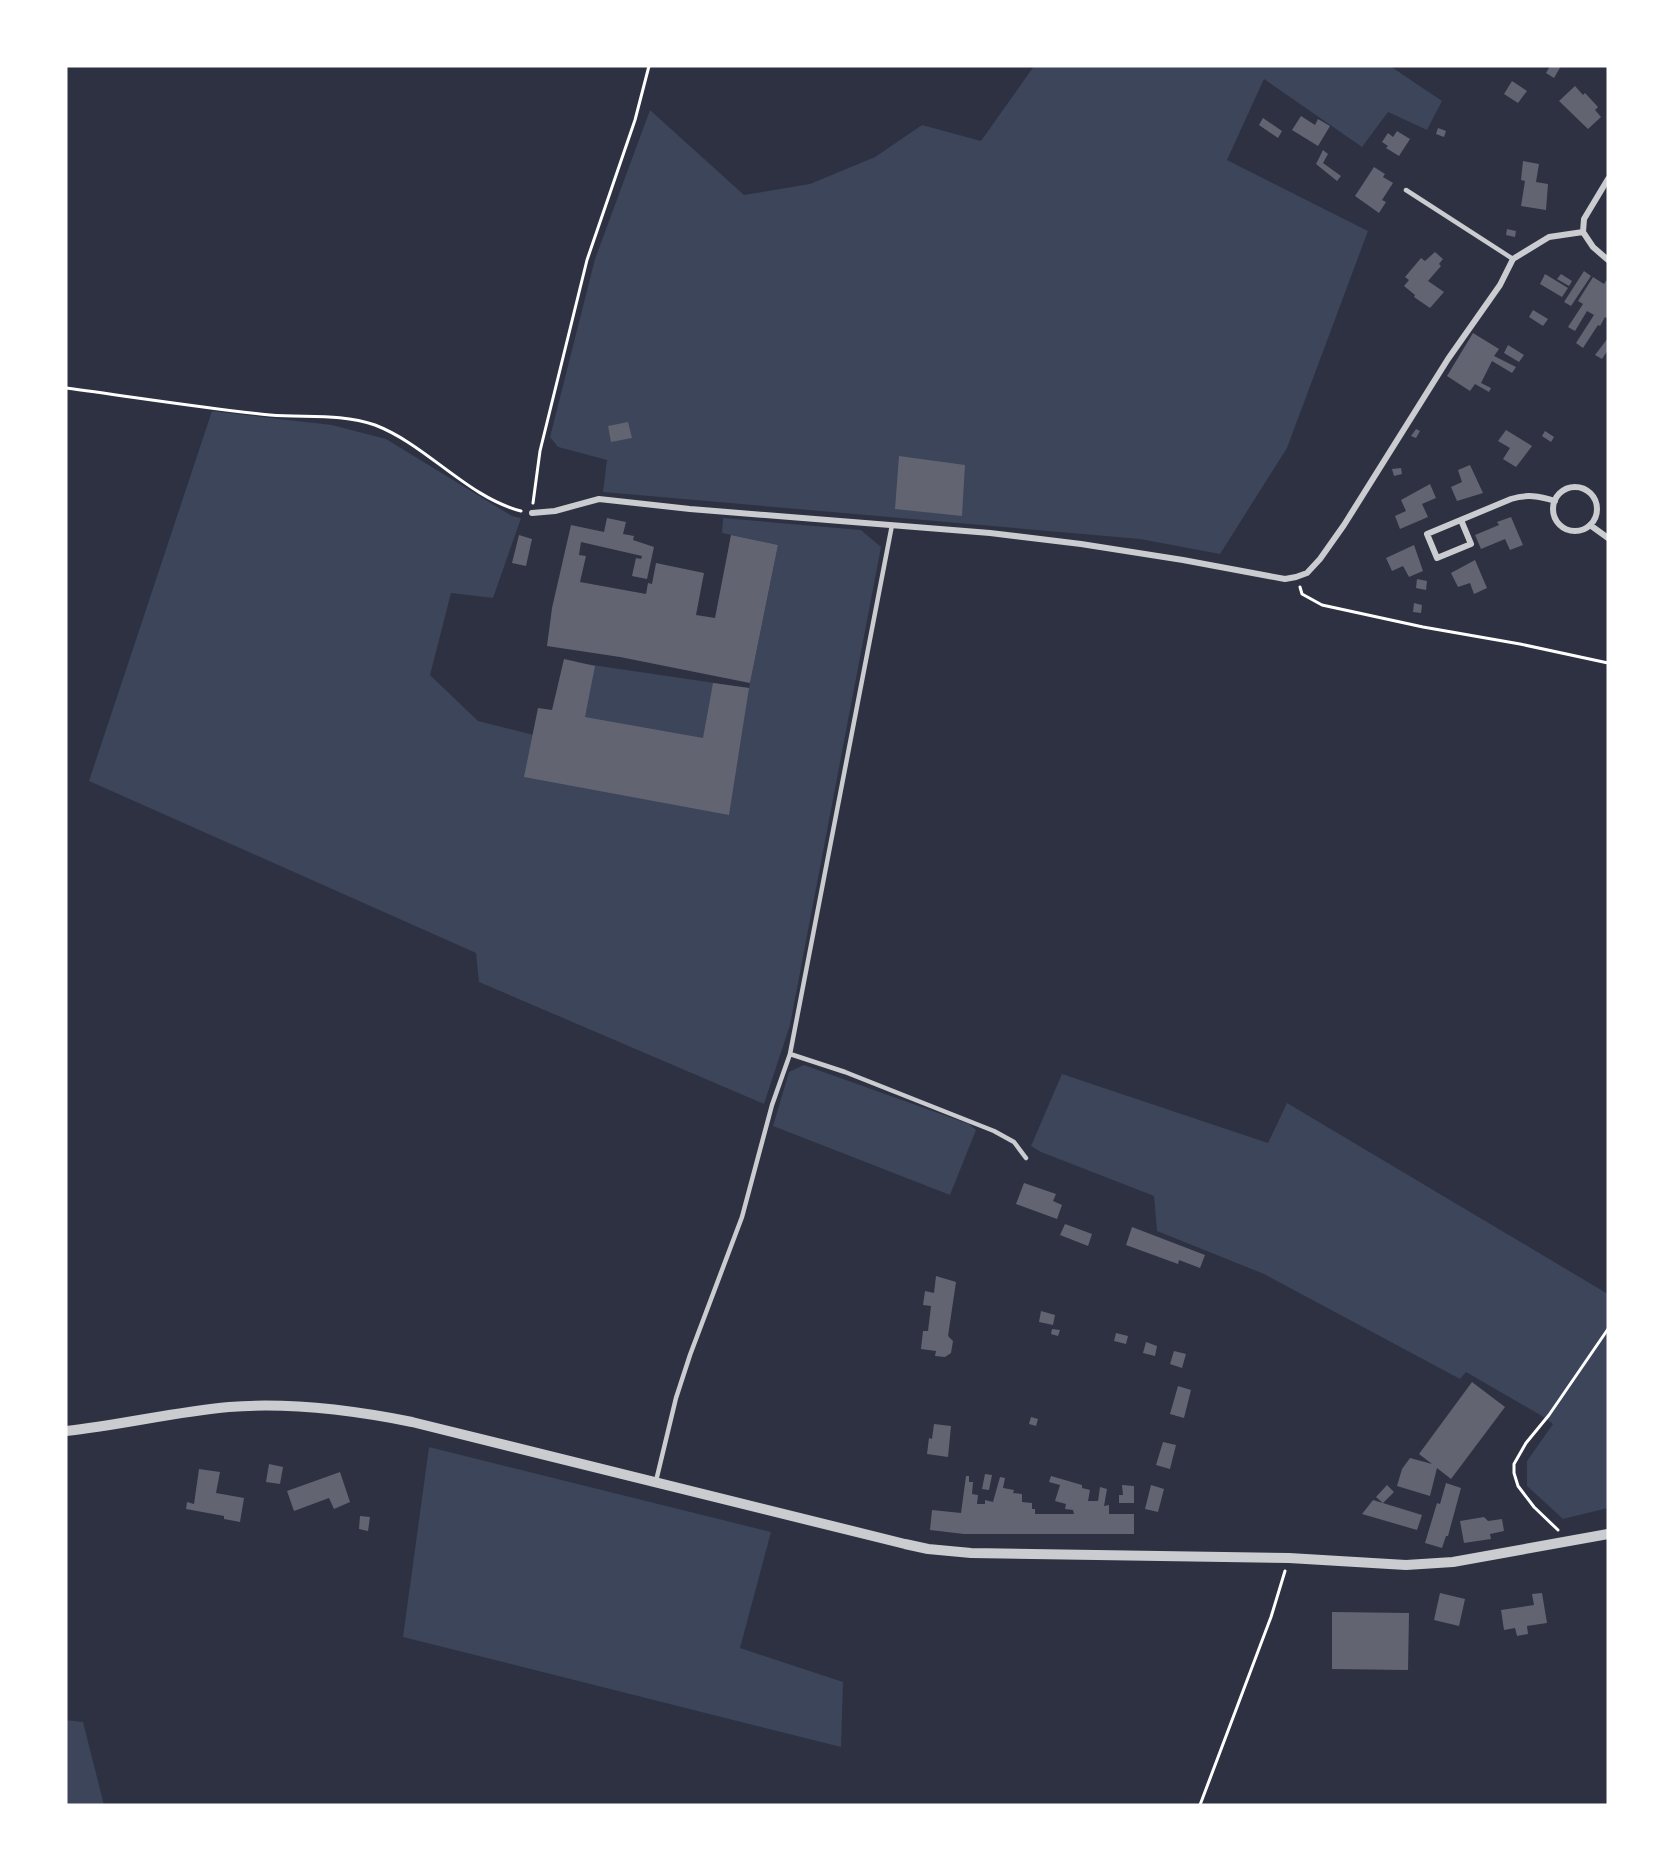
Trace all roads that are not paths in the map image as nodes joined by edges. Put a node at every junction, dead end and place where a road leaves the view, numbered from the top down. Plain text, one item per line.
1 (1608, 179) edge
2 (1406, 190) dead end
3 (1583, 232) junction
4 (1513, 259) junction
5 (1608, 260) edge
6 (1555, 501) junction
7 (532, 513) road end
8 (1461, 520) junction
9 (892, 525) junction
10 (1590, 525) junction
11 (1608, 538) edge
12 (790, 1054) junction
13 (1026, 1158) dead end
14 (66, 1431) edge
15 (656, 1482) junction
16 (1608, 1534) edge

1 - 3 street
2 - 4 lane
3 - 4 street
3 - 5 street
4 - 9 street
6 - 8 street
6 - 10 street
6 - 10 street
7 - 9 street
8 - 8 street
9 - 12 lane
10 - 11 street
12 - 13 lane
12 - 15 lane
14 - 15 street
15 - 16 street

